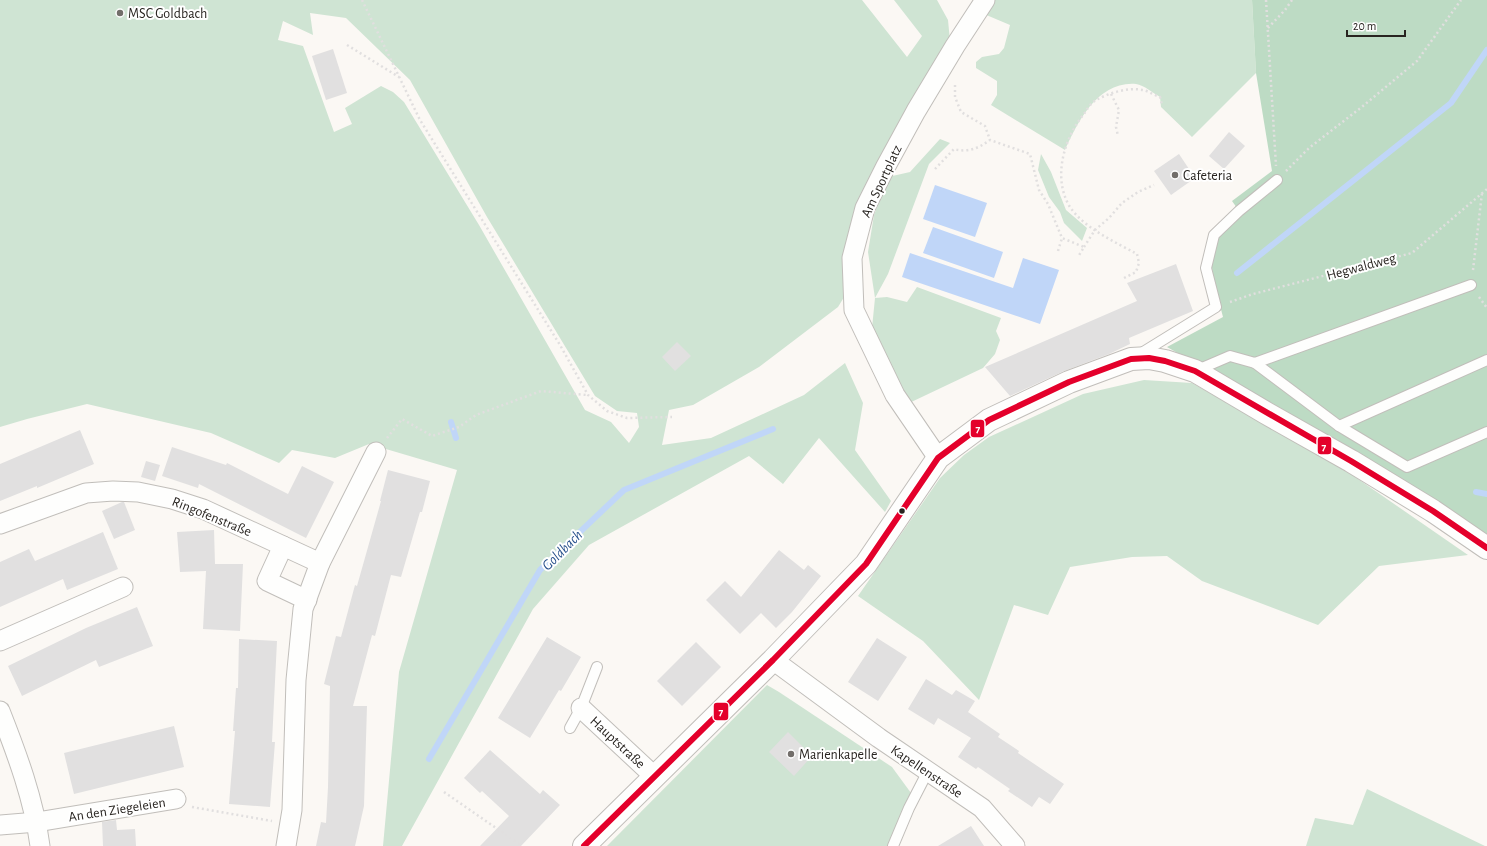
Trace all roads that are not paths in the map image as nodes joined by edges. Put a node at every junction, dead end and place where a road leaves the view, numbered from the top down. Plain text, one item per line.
1 (985, 0) edge
2 (1277, 180) road end
3 (1471, 285) road end
4 (1131, 359) junction
5 (1487, 360) edge
6 (1255, 363) junction
7 (1195, 371) junction
8 (1338, 426) junction
9 (1487, 432) edge
10 (376, 452) road end
11 (938, 458) junction
12 (0, 524) edge
13 (283, 546) junction
14 (1487, 548) edge
15 (320, 563) junction
16 (123, 587) dead end
17 (307, 600) junction
18 (0, 641) edge
19 (773, 660) junction
20 (597, 667) dead end
21 (581, 708) junction
22 (0, 711) edge
23 (570, 728) dead end
24 (928, 771) junction
25 (654, 776) junction
26 (176, 799) road end
27 (37, 822) junction
28 (0, 824) edge
29 (40, 846) edge
30 (286, 846) edge
31 (584, 846) edge
32 (893, 846) edge
33 (1015, 846) edge

1 - 11 street, Am Sportplatz
2 - 4 lane
3 - 6 lane
4 - 7 street, Hauptstraße
4 - 11 street, Hauptstraße
5 - 8 lane
6 - 7 lane
6 - 8 lane
7 - 14 street, Hauptstraße
8 - 9 lane
10 - 15 street
11 - 19 street, Hauptstraße
12 - 13 street, Ringofenstraße
13 - 15 street, Ringofenstraße
13 - 17 street
15 - 17 street
16 - 18 street
17 - 30 street
19 - 24 street, Kapellenstraße
19 - 25 street, Hauptstraße
20 - 21 lane
21 - 23 lane
21 - 25 street, Hauptstraße
22 - 27 street
24 - 32 lane
24 - 33 street, Kapellenstraße
25 - 31 street, Hauptstraße
26 - 27 street, An den Ziegeleien
27 - 28 street, An den Ziegeleien
27 - 29 street

